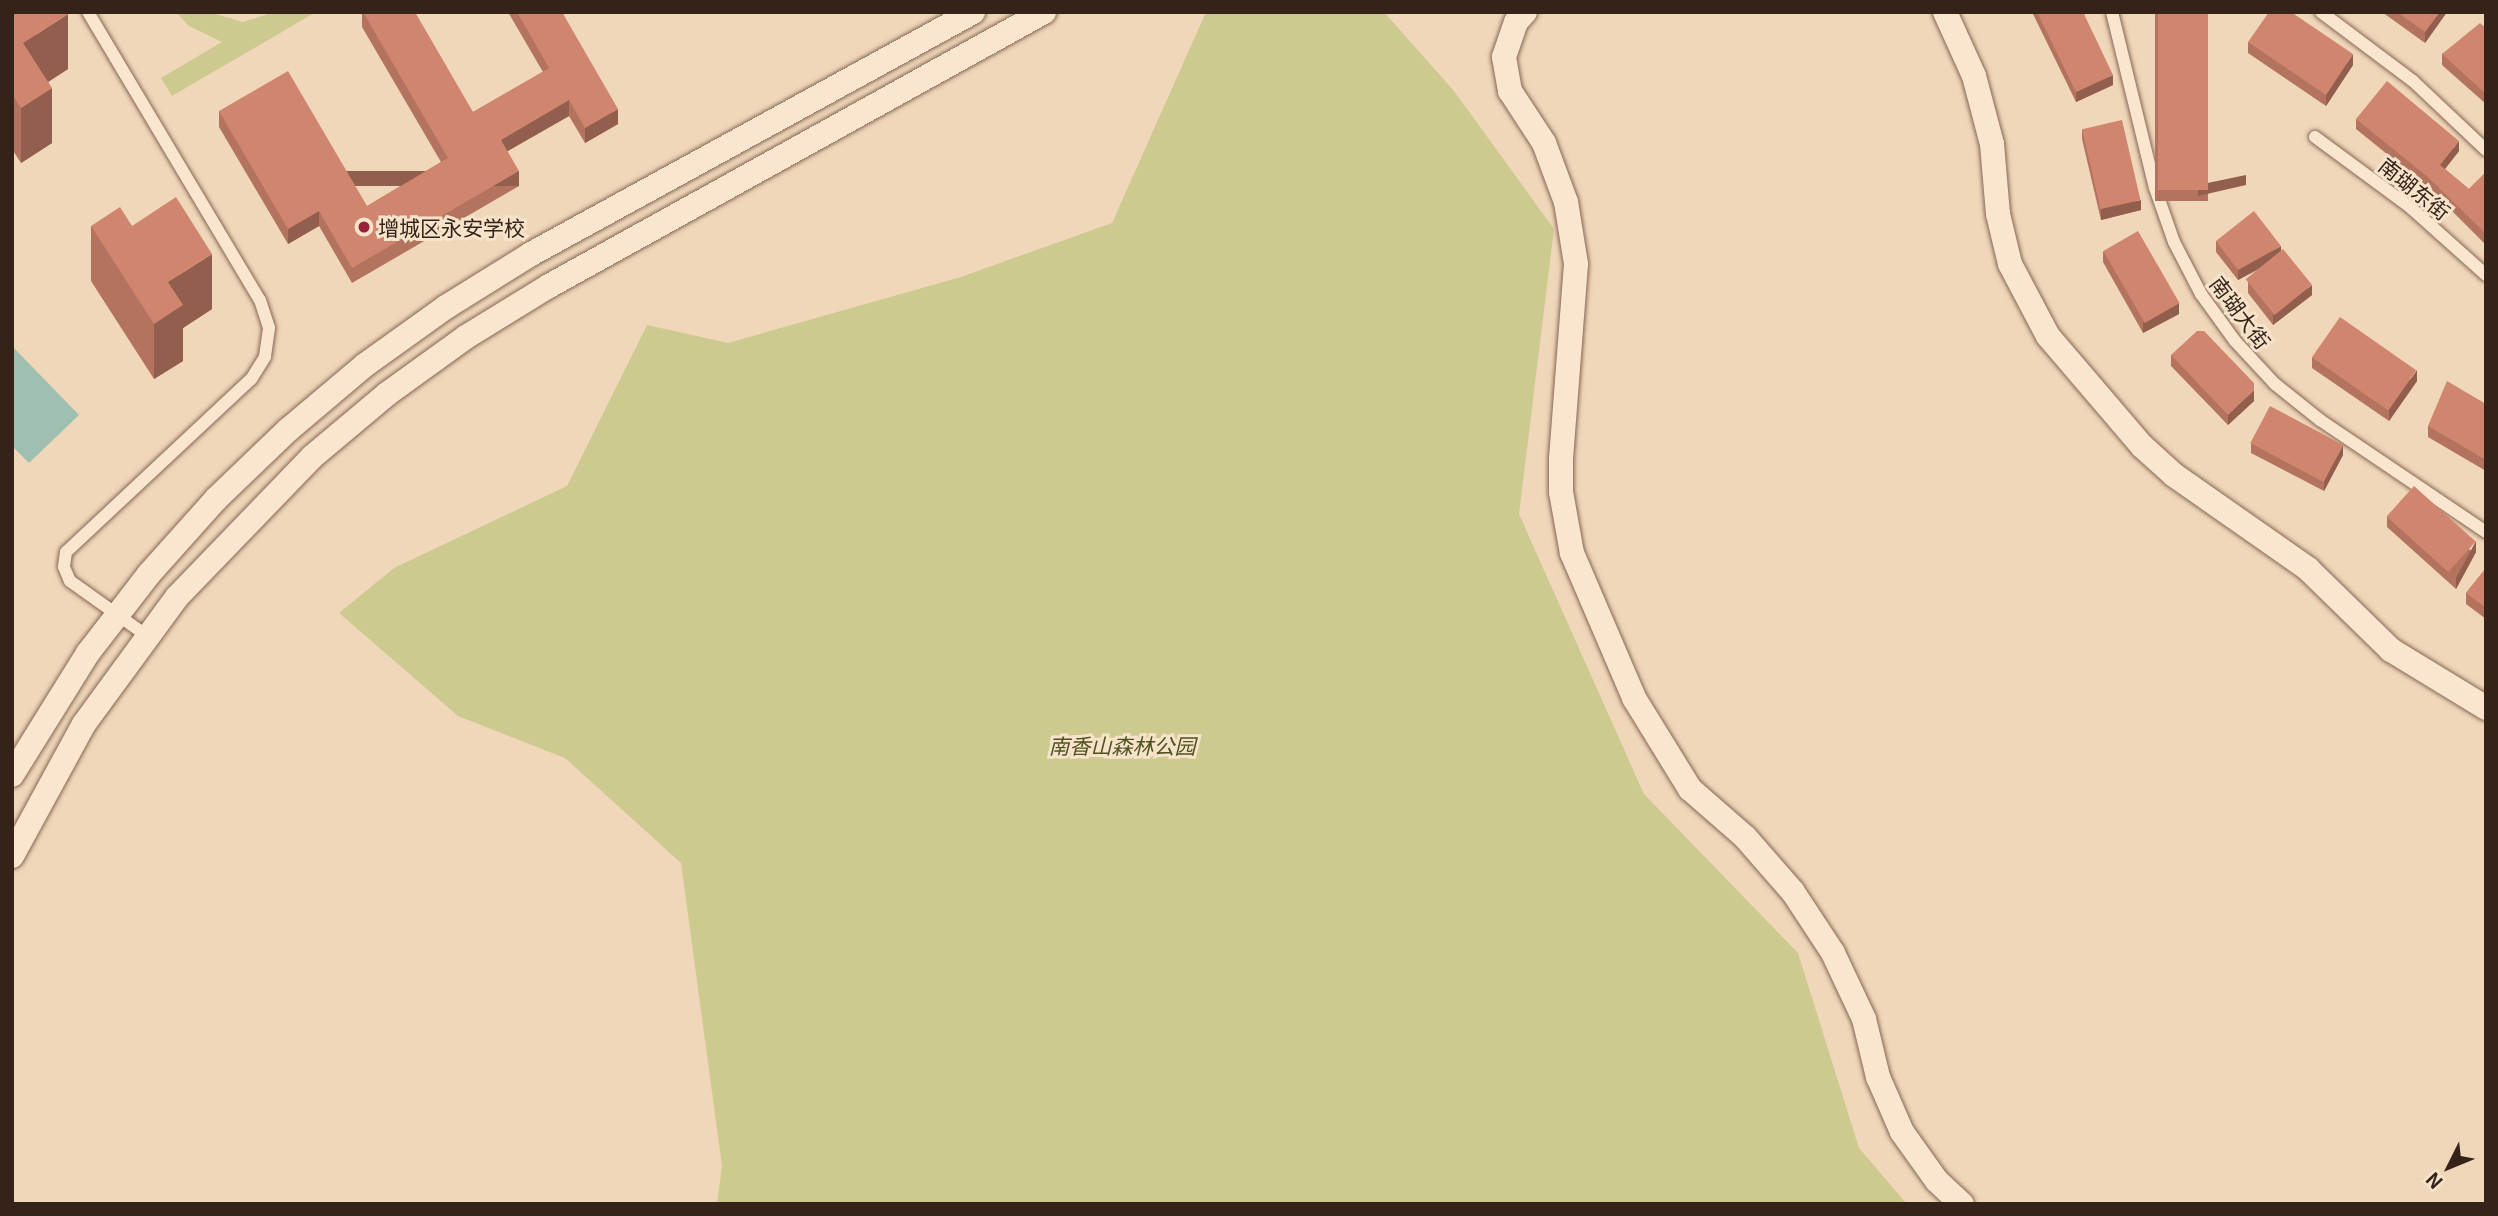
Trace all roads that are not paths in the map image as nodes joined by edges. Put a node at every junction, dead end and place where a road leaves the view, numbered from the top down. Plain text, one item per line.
1 (88, 12) edge
2 (973, 12) edge
3 (1525, 12) edge
4 (1945, 12) edge
5 (2112, 12) edge
6 (2321, 12) edge
7 (1036, 18) edge
8 (2315, 137) dead end
9 (2486, 150) edge
10 (2486, 275) edge
11 (2486, 531) edge
12 (117, 615) junction
13 (147, 636) junction
14 (2486, 708) edge
15 (12, 775) edge
16 (12, 856) edge
17 (1962, 1204) edge

1 - 12 lane
2 - 12 street
3 - 17 street
4 - 14 street
5 - 11 lane, 南瑚大街
6 - 9 lane
7 - 13 street
8 - 10 lane, 南瑚东街
12 - 13 lane
12 - 15 street
13 - 16 street

